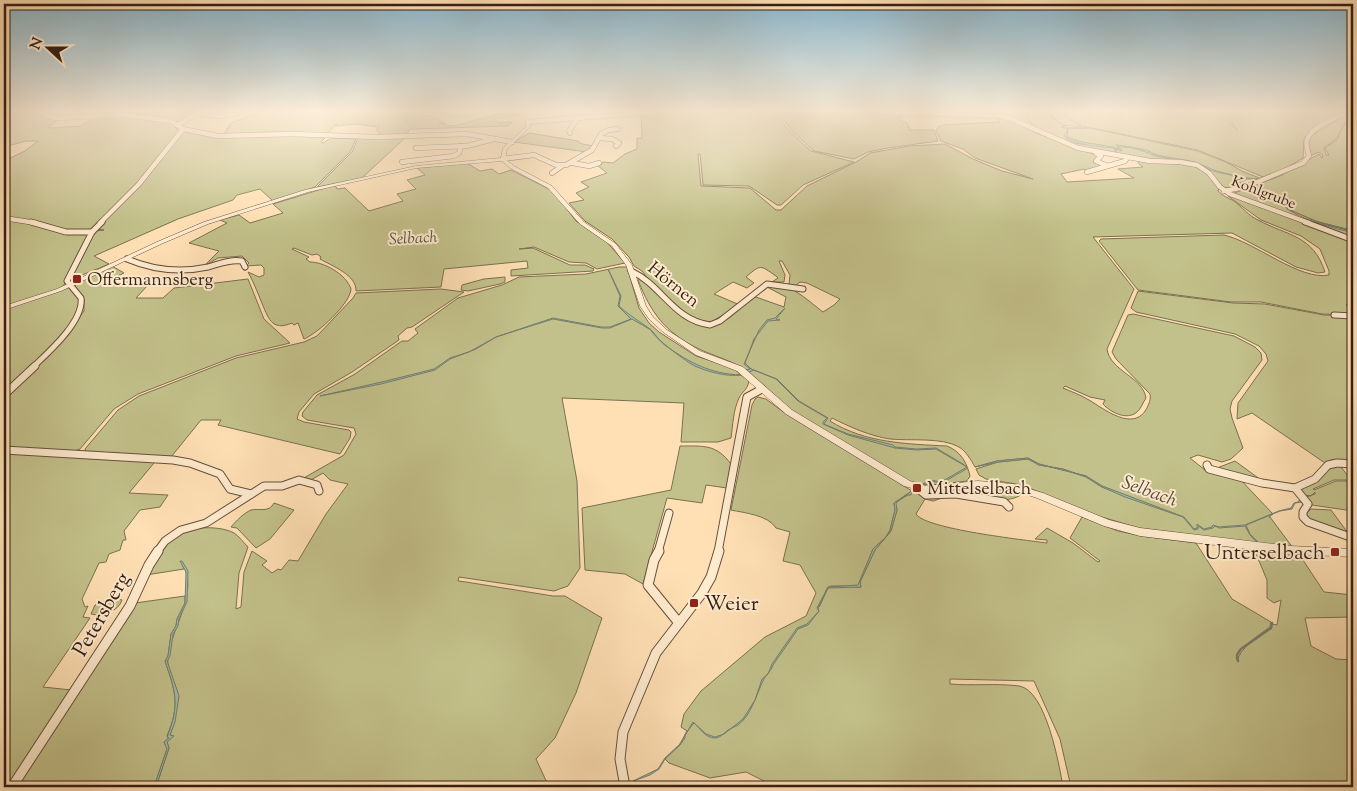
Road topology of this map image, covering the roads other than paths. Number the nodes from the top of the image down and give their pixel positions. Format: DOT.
graph roads {
  1 [pos="167,149"];
  2 [pos="460,149"];
  3 [pos="504,149"];
  4 [pos="593,149"];
  5 [pos="1081,149"];
  6 [pos="1083,149"];
  7 [pos="1307,149"];
  8 [pos="539,150"];
  9 [pos="534,155"];
  10 [pos="1128,158"];
  11 [pos="503,159"];
  12 [pos="402,162"];
  13 [pos="572,163"];
  14 [pos="599,163"];
  15 [pos="562,166"];
  16 [pos="1108,166"];
  17 [pos="1087,172"];
  18 [pos="552,173"];
  19 [pos="1224,191"];
  20 [pos="4,218"];
  21 [pos="92,232"];
  22 [pos="1353,240"];
  23 [pos="127,259"];
  24 [pos="245,267"];
  25 [pos="631,271"];
  26 [pos="70,285"];
  27 [pos="803,289"];
  28 [pos="4,308"];
  29 [pos="1334,315"];
  30 [pos="1353,316"];
  31 [pos="762,389"];
  32 [pos="4,396"];
  33 [pos="4,450"];
  34 [pos="1353,464"];
  35 [pos="1206,465"];
  36 [pos="917,488"];
  37 [pos="1295,488"];
  38 [pos="319,491"];
  39 [pos="251,494"];
  40 [pos="1009,507"];
  41 [pos="669,513"];
  42 [pos="1353,538"];
  43 [pos="1353,553"];
  44 [pos="679,622"];
  45 [pos="12,787"];
  46 [pos="625,787"];
  1 -- 21 [label="street"];
  2 -- 12 [label="street"];
  3 -- 11 [label="street"];
  4 -- 13 [label="street"];
  5 -- 16 [label="street"];
  6 -- 10 [label="street, Kohlgrube"];
  7 -- 19 [label="street"];
  8 -- 9 [label="street"];
  9 -- 11 [label="street"];
  9 -- 15 [label="street"];
  10 -- 16 [label="street"];
  10 -- 19 [label="street, Kohlgrube"];
  11 -- 23 [label="street"];
  11 -- 25 [label="street"];
  13 -- 14 [label="street"];
  13 -- 15 [label="street"];
  15 -- 18 [label="street"];
  16 -- 17 [label="street"];
  19 -- 22 [label="street, Kohlgrube"];
  20 -- 21 [label="street"];
  21 -- 26 [label="street"];
  23 -- 24 [label="street"];
  23 -- 26 [label="street"];
  25 -- 27 [label="street, Hörnen"];
  25 -- 31 [label="street"];
  26 -- 28 [label="street"];
  26 -- 32 [label="street"];
  29 -- 30 [label="street"];
  31 -- 36 [label="street"];
  31 -- 44 [label="street"];
  33 -- 39 [label="street"];
  34 -- 37 [label="street"];
  35 -- 37 [label="street"];
  36 -- 40 [label="street"];
  36 -- 43 [label="street"];
  37 -- 42 [label="street"];
  38 -- 39 [label="street, Petersberg"];
  39 -- 45 [label="street, Petersberg"];
  41 -- 44 [label="street"];
  44 -- 46 [label="street"];
}
